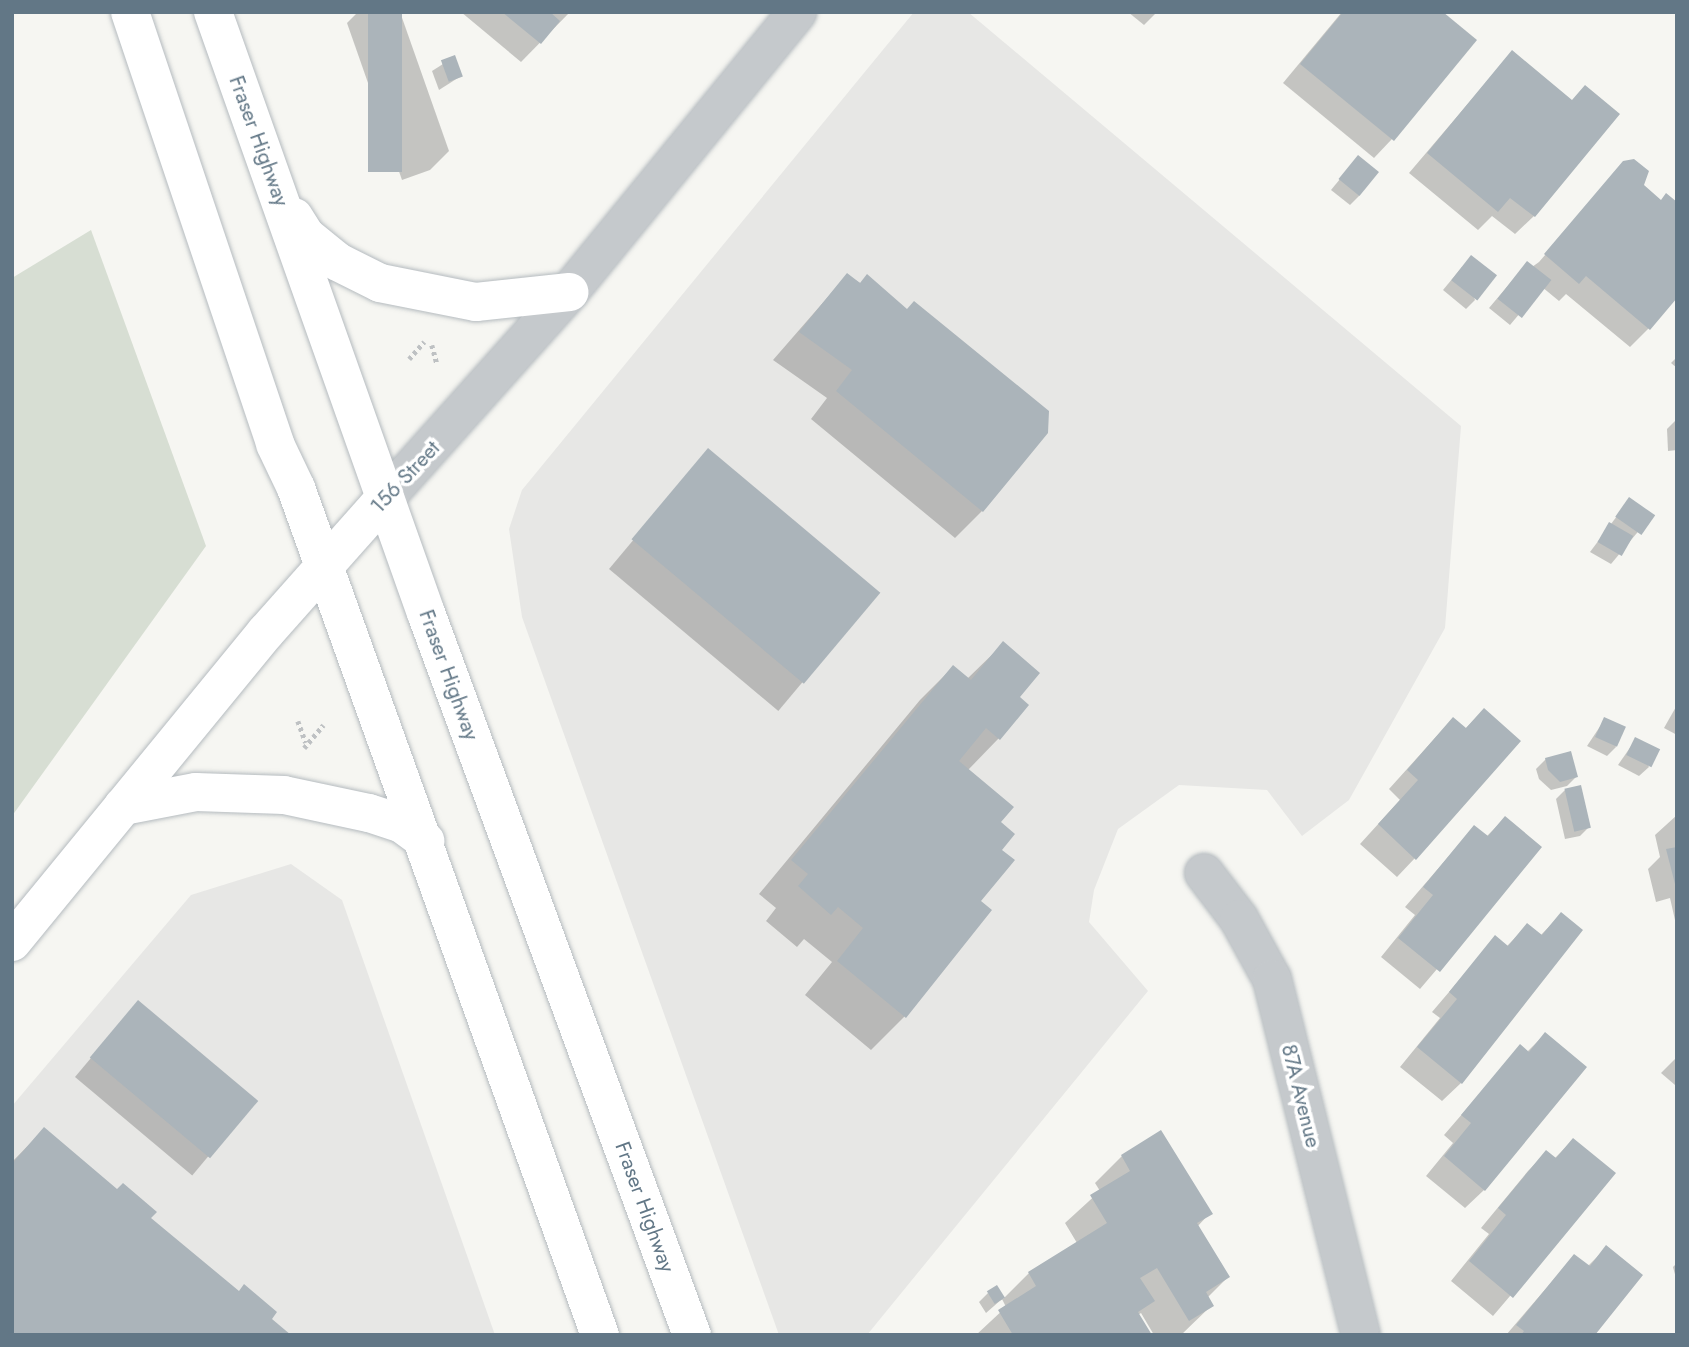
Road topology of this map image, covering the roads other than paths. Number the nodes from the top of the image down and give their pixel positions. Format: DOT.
graph roads {
  1 [pos="130,12"];
  2 [pos="213,12"];
  3 [pos="797,12"];
  4 [pos="275,186"];
  5 [pos="569,292"];
  6 [pos="385,498"];
  7 [pos="323,568"];
  8 [pos="123,806"];
  9 [pos="425,841"];
  10 [pos="1204,873"];
  11 [pos="12,942"];
  12 [pos="600,1335"];
  13 [pos="692,1335"];
  14 [pos="1360,1335"];
  1 -- 7 [label="main road"];
  2 -- 4 [label="main road, Fraser Highway"];
  3 -- 5 [label="street, 156 Street"];
  4 -- 5 [label="main road"];
  4 -- 6 [label="main road, Fraser Highway"];
  5 -- 6 [label="street, 156 Street"];
  6 -- 7 [label="main road, 156 Street"];
  6 -- 13 [label="main road, Fraser Highway"];
  7 -- 8 [label="main road, 156 Street"];
  7 -- 9 [label="main road"];
  8 -- 9 [label="main road"];
  8 -- 11 [label="main road, 156 Street"];
  9 -- 12 [label="main road"];
  10 -- 14 [label="street, 87A Avenue"];
}
